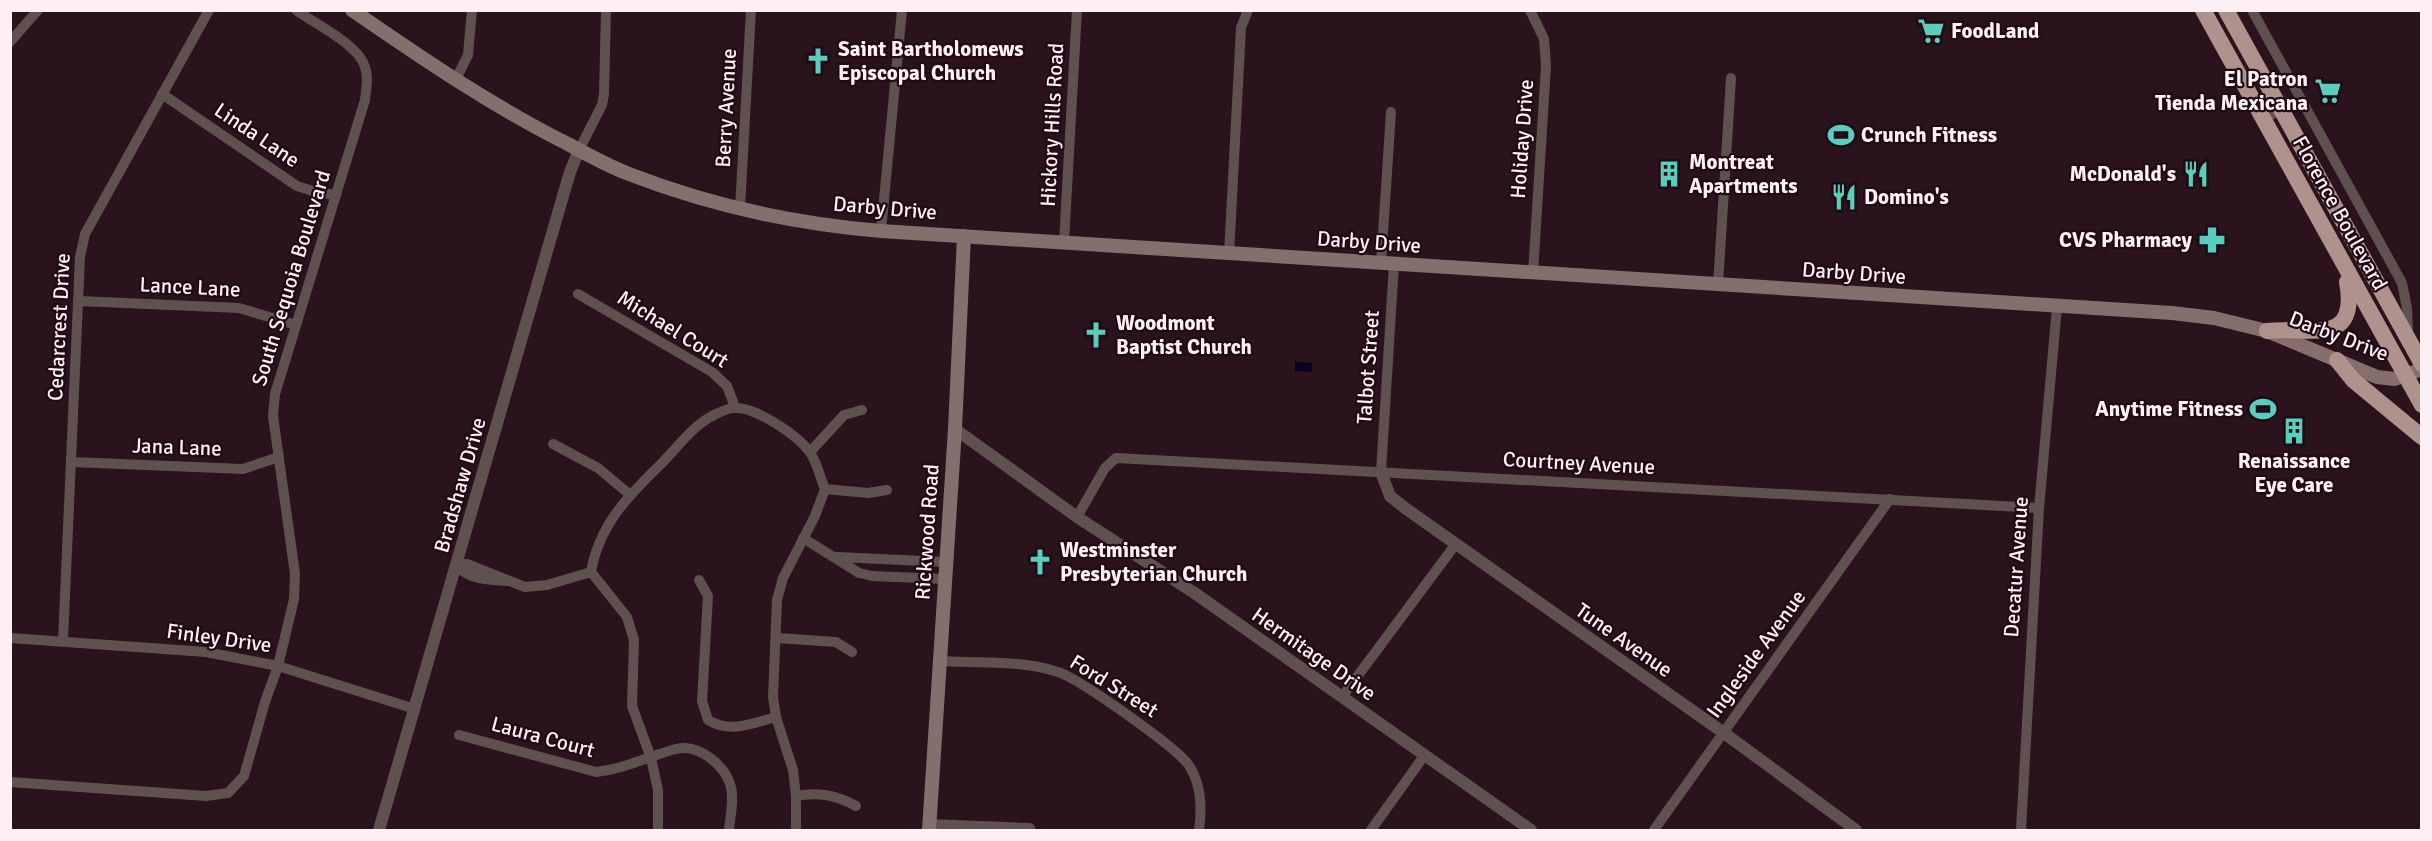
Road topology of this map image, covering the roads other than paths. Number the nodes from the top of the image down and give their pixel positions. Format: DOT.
graph roads {
  1 [pos="38,10"];
  2 [pos="209,10"];
  3 [pos="296,10"];
  4 [pos="352,10"];
  5 [pos="472,10"];
  6 [pos="606,10"];
  7 [pos="751,10"];
  8 [pos="902,10"];
  9 [pos="1077,10"];
  10 [pos="1248,10"];
  11 [pos="1530,10"];
  12 [pos="2203,10"];
  13 [pos="2226,10"];
  14 [pos="2252,10"];
  15 [pos="10,42"];
  16 [pos="1731,78"];
  17 [pos="455,81"];
  18 [pos="162,94"];
  19 [pos="2301,100"];
  20 [pos="2282,110"];
  21 [pos="1391,112"];
  22 [pos="2263,119"];
  23 [pos="579,150"];
  24 [pos="336,195"];
  25 [pos="740,208"];
  26 [pos="881,231"];
  27 [pos="963,237"];
  28 [pos="1064,242"];
  29 [pos="1229,254"];
  30 [pos="1388,264"];
  31 [pos="2345,269"];
  32 [pos="1533,273"];
  33 [pos="1718,285"];
  34 [pos="578,294"];
  35 [pos="79,301"];
  36 [pos="2056,307"];
  37 [pos="296,326"];
  38 [pos="2267,331"];
  39 [pos="2408,339"];
  40 [pos="2337,360"];
  41 [pos="2421,364"];
  42 [pos="2421,369"];
  43 [pos="2406,377"];
  44 [pos="2421,405"];
  45 [pos="735,407"];
  46 [pos="862,410"];
  47 [pos="956,429"];
  48 [pos="2421,437"];
  49 [pos="553,444"];
  50 [pos="810,452"];
  51 [pos="279,457"];
  52 [pos="72,462"];
  53 [pos="1381,472"];
  54 [pos="825,489"];
  55 [pos="886,490"];
  56 [pos="629,494"];
  57 [pos="1890,500"];
  58 [pos="2039,508"];
  59 [pos="1077,517"];
  60 [pos="803,538"];
  61 [pos="1455,545"];
  62 [pos="837,557"];
  63 [pos="945,562"];
  64 [pos="457,566"];
  65 [pos="591,572"];
  66 [pos="944,579"];
  67 [pos="699,580"];
  68 [pos="10,638"];
  69 [pos="777,638"];
  70 [pos="63,642"];
  71 [pos="852,652"];
  72 [pos="939,661"];
  73 [pos="278,666"];
  74 [pos="1342,697"];
  75 [pos="415,709"];
  76 [pos="776,717"];
  77 [pos="1724,733"];
  78 [pos="459,735"];
  79 [pos="1424,756"];
  80 [pos="651,758"];
  81 [pos="10,782"];
  82 [pos="796,796"];
  83 [pos="856,806"];
  84 [pos="930,827"];
  85 [pos="1030,828"];
  86 [pos="379,831"];
  87 [pos="658,831"];
  88 [pos="729,831"];
  89 [pos="796,831"];
  90 [pos="1199,831"];
  91 [pos="1371,831"];
  92 [pos="1531,831"];
  93 [pos="1654,831"];
  94 [pos="1856,831"];
  95 [pos="2021,831"];
  1 -- 15 [label="street"];
  2 -- 18 [label="street, Cedarcrest Drive"];
  3 -- 24 [label="street, South Sequoia Boulevard"];
  4 -- 17 [label="main road, Darby Drive"];
  5 -- 17 [label="street"];
  6 -- 23 [label="street"];
  7 -- 25 [label="street, Berry Avenue"];
  8 -- 26 [label="street"];
  9 -- 28 [label="street, Hickory Hills Road"];
  10 -- 29 [label="street"];
  11 -- 32 [label="street, Holiday Drive"];
  12 -- 22 [label="highway, Florence Boulevard"];
  13 -- 20 [label="highway, Florence Boulevard"];
  14 -- 19 [label="street"];
  16 -- 33 [label="street"];
  17 -- 23 [label="main road, Darby Drive"];
  18 -- 24 [label="street, Linda Lane"];
  18 -- 35 [label="street, Cedarcrest Drive"];
  19 -- 20 [label="street"];
  19 -- 39 [label="street"];
  20 -- 22 [label="street"];
  20 -- 39 [label="highway, Florence Boulevard"];
  21 -- 30 [label="street, Talbot Street"];
  22 -- 31 [label="highway, Florence Boulevard"];
  23 -- 25 [label="main road, Darby Drive"];
  23 -- 64 [label="street, Bradshaw Drive"];
  24 -- 37 [label="street, South Sequoia Boulevard"];
  25 -- 26 [label="main road, Darby Drive"];
  26 -- 27 [label="main road, Darby Drive"];
  27 -- 28 [label="main road, Darby Drive"];
  27 -- 47 [label="main road, Rickwood Road"];
  28 -- 29 [label="main road, Darby Drive"];
  29 -- 30 [label="main road, Darby Drive"];
  30 -- 32 [label="main road, Darby Drive"];
  30 -- 53 [label="street, Talbot Street"];
  31 -- 38 [label="highway"];
  31 -- 43 [label="highway, Florence Boulevard"];
  32 -- 33 [label="main road, Darby Drive"];
  33 -- 36 [label="main road, Darby Drive"];
  34 -- 45 [label="street, Michael Court"];
  35 -- 37 [label="street, Lance Lane"];
  35 -- 52 [label="street, Cedarcrest Drive"];
  36 -- 38 [label="main road, Darby Drive"];
  36 -- 58 [label="street, Decatur Avenue"];
  37 -- 51 [label="street, South Sequoia Boulevard"];
  38 -- 40 [label="main road, Darby Drive"];
  39 -- 41 [label="highway, Florence Boulevard"];
  40 -- 43 [label="main road, Darby Drive"];
  40 -- 48 [label="highway"];
  42 -- 43 [label="main road, Darby Drive"];
  43 -- 44 [label="highway, Florence Boulevard"];
  45 -- 50 [label="street"];
  45 -- 56 [label="street"];
  46 -- 50 [label="street"];
  47 -- 59 [label="street, Hermitage Drive"];
  47 -- 63 [label="main road, Rickwood Road"];
  49 -- 56 [label="street"];
  50 -- 54 [label="street"];
  51 -- 52 [label="street, Jana Lane"];
  51 -- 73 [label="street, South Sequoia Boulevard"];
  52 -- 70 [label="street, Cedarcrest Drive"];
  53 -- 57 [label="street, Courtney Avenue"];
  53 -- 59 [label="street, Courtney Avenue"];
  53 -- 61 [label="street, Tune Avenue"];
  54 -- 55 [label="street"];
  54 -- 60 [label="street"];
  56 -- 65 [label="street"];
  57 -- 58 [label="street, Courtney Avenue"];
  57 -- 77 [label="street, Ingleside Avenue"];
  58 -- 95 [label="street, Decatur Avenue"];
  59 -- 74 [label="street, Hermitage Drive"];
  60 -- 62 [label="street"];
  60 -- 69 [label="street"];
  61 -- 74 [label="street"];
  61 -- 77 [label="street, Tune Avenue"];
  62 -- 63 [label="street"];
  62 -- 66 [label="street"];
  63 -- 66 [label="main road, Rickwood Road"];
  64 -- 65 [label="street"];
  64 -- 75 [label="street, Bradshaw Drive"];
  65 -- 80 [label="street"];
  66 -- 72 [label="main road, Rickwood Road"];
  67 -- 76 [label="street"];
  68 -- 70 [label="street, Finley Drive"];
  69 -- 71 [label="street"];
  69 -- 76 [label="street"];
  70 -- 73 [label="street, Finley Drive"];
  72 -- 84 [label="main road, Rickwood Road"];
  72 -- 90 [label="street, Ford Street"];
  73 -- 75 [label="street, Finley Drive"];
  73 -- 81 [label="street, South Sequoia Boulevard"];
  74 -- 79 [label="street, Hermitage Drive"];
  75 -- 86 [label="street, Bradshaw Drive"];
  76 -- 82 [label="street"];
  77 -- 93 [label="street, Ingleside Avenue"];
  77 -- 94 [label="street, Tune Avenue"];
  78 -- 80 [label="street, Laura Court"];
  79 -- 91 [label="street"];
  79 -- 92 [label="street, Hermitage Drive"];
  80 -- 87 [label="street"];
  80 -- 88 [label="street, Laura Court"];
  82 -- 83 [label="street"];
  82 -- 89 [label="street"];
  84 -- 85 [label="street"];
}
